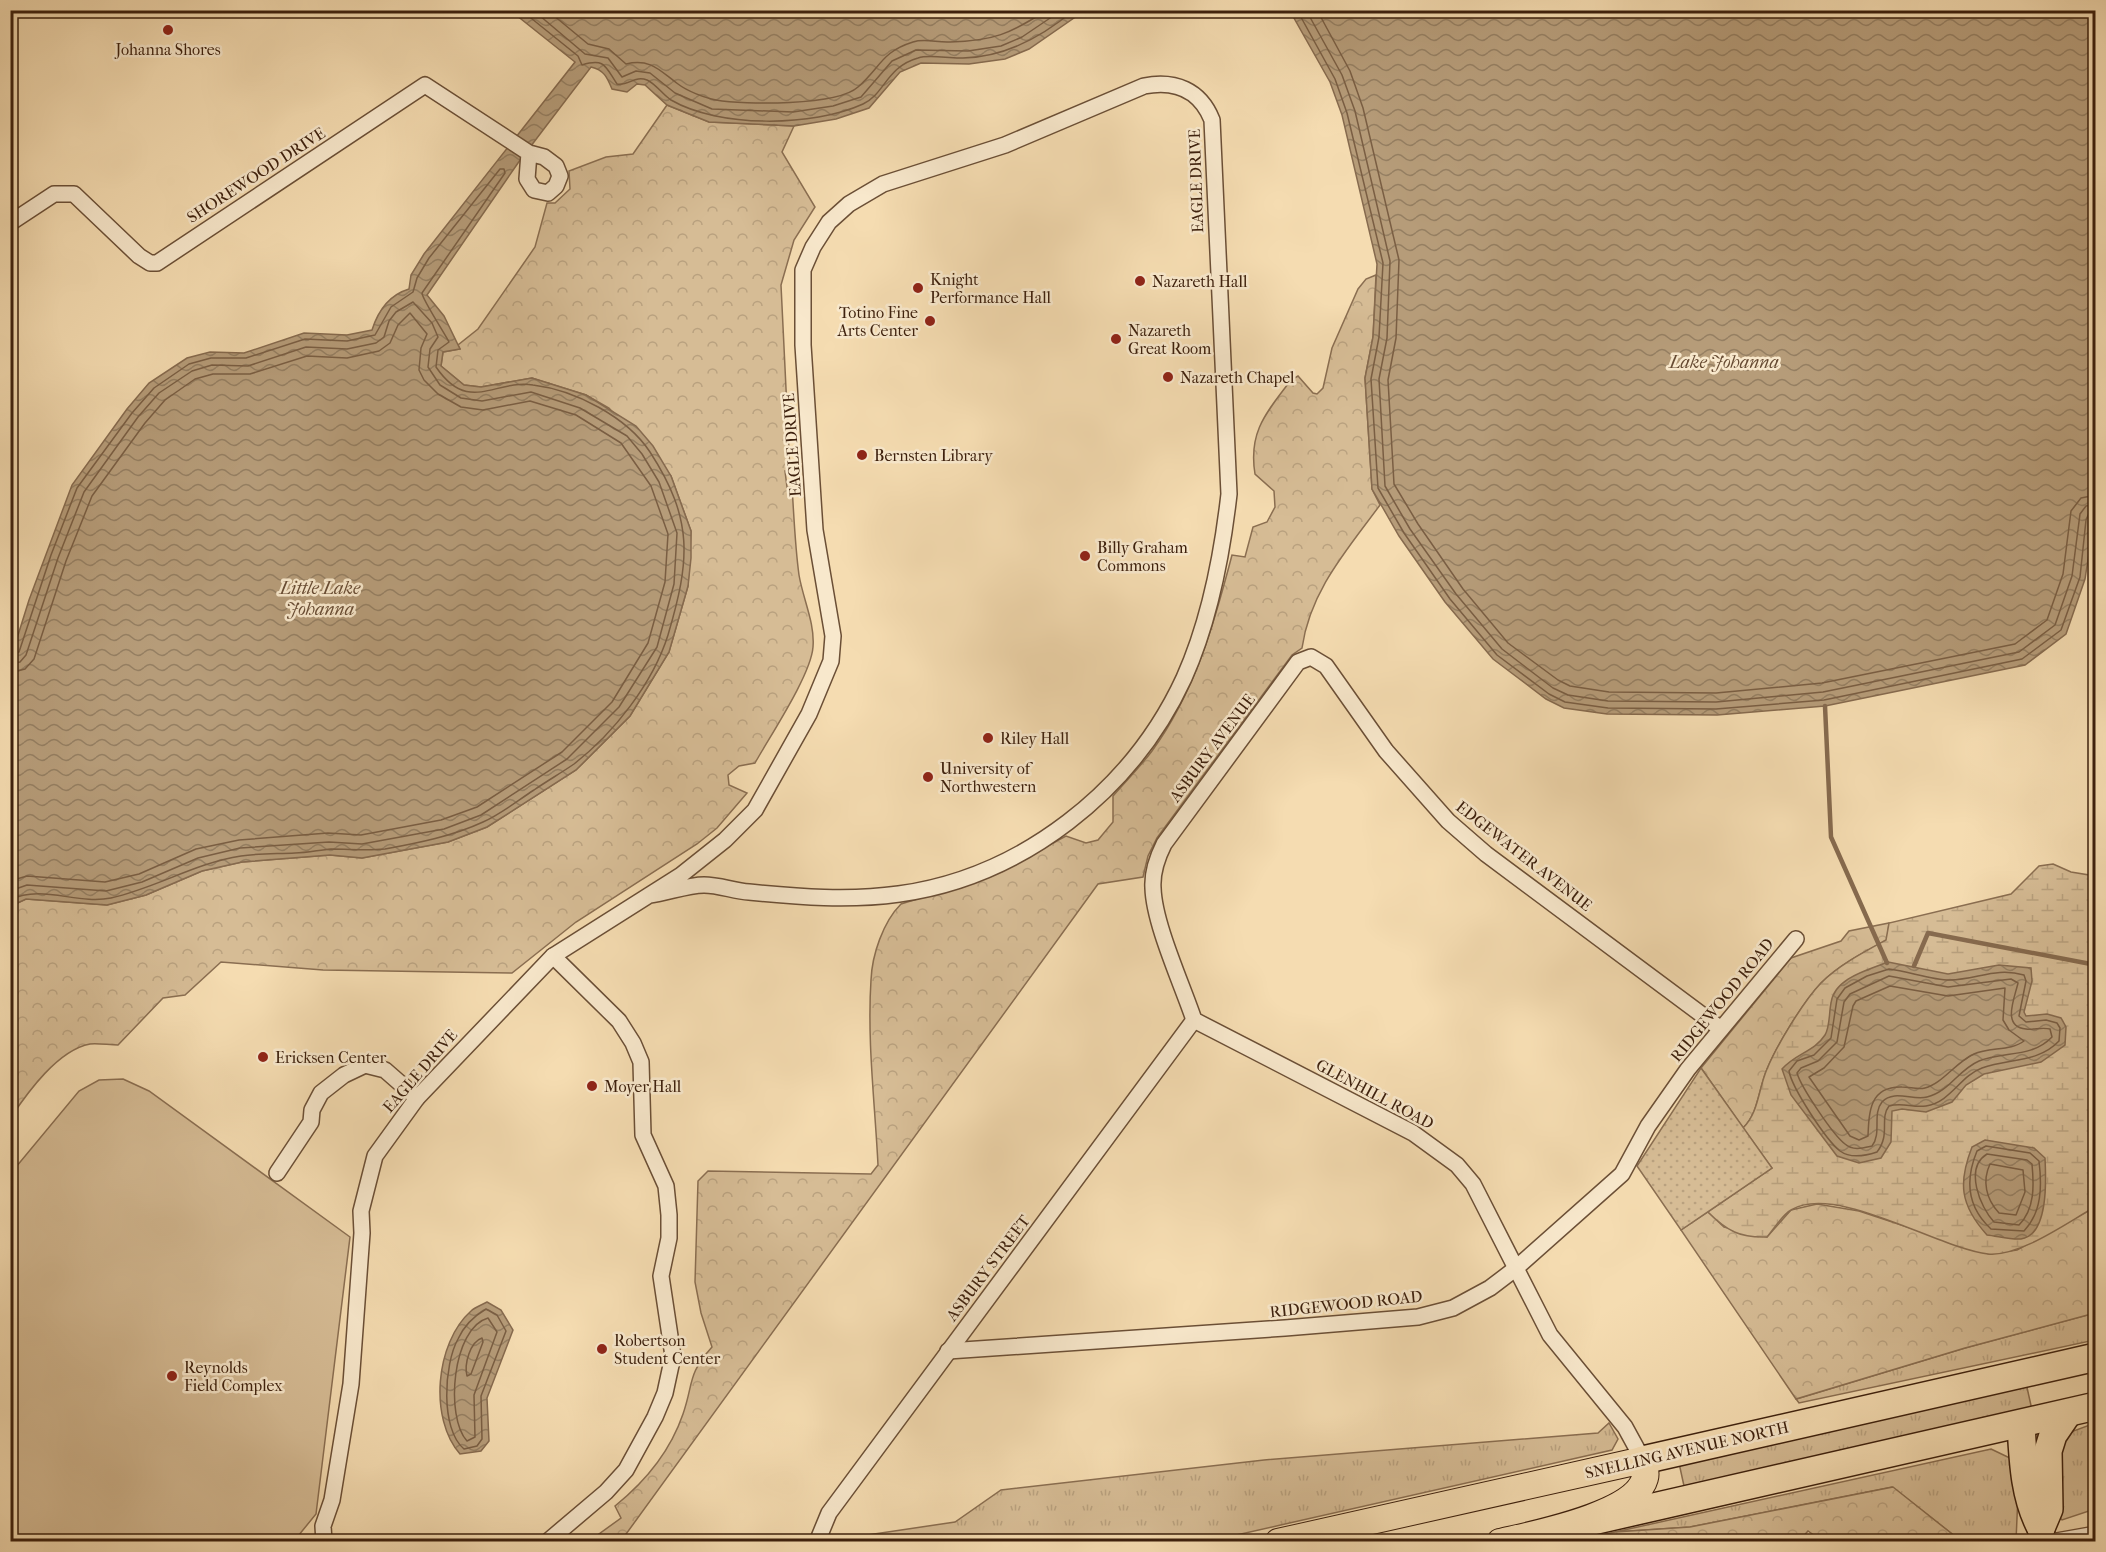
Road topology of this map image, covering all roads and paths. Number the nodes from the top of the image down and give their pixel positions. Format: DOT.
graph roads {
  1 [pos="529,153"];
  2 [pos="10,223"];
  3 [pos="1311,657"];
  4 [pos="699,860"];
  5 [pos="704,885"];
  6 [pos="651,895"];
  7 [pos="1796,939"];
  8 [pos="553,957"];
  9 [pos="1194,1020"];
  10 [pos="1721,1029"];
  11 [pos="417,1098"];
  12 [pos="277,1173"];
  13 [pos="1515,1269"];
  14 [pos="948,1351"];
  15 [pos="2096,1357"];
  16 [pos="2096,1406"];
  17 [pos="2068,1413"];
  18 [pos="2021,1424"];
  19 [pos="1643,1460"];
  20 [pos="1575,1525"];
  21 [pos="323,1526"];
  22 [pos="2096,1534"];
  23 [pos="310,1542"];
  24 [pos="324,1542"];
  25 [pos="547,1542"];
  26 [pos="818,1542"];
  27 [pos="1278,1542"];
  28 [pos="1500,1542"];
  29 [pos="2051,1542"];
  1 -- 2 [label="street, SHOREWOOD DRIVE"];
  3 -- 9 [label="street, ASBURY AVENUE"];
  3 -- 10 [label="street, EDGEWATER AVENUE"];
  4 -- 5 [label="street"];
  4 -- 5 [label="street, EAGLE DRIVE"];
  4 -- 6 [label="street, EAGLE DRIVE"];
  5 -- 6 [label="street, EAGLE DRIVE"];
  6 -- 8 [label="street, EAGLE DRIVE"];
  7 -- 10 [label="street, RIDGEWOOD ROAD"];
  8 -- 11 [label="street, EAGLE DRIVE"];
  8 -- 25 [label="street"];
  9 -- 13 [label="street, GLENHILL ROAD"];
  9 -- 14 [label="street, ASBURY STREET"];
  10 -- 13 [label="street, RIDGEWOOD ROAD"];
  11 -- 12 [label="street"];
  11 -- 21 [label="street, EAGLE DRIVE"];
  13 -- 14 [label="street, RIDGEWOOD ROAD"];
  13 -- 19 [label="street, GLENHILL ROAD"];
  14 -- 26 [label="street, ASBURY STREET"];
  15 -- 19 [label="highway, SNELLING AVENUE NORTH"];
  16 -- 17 [label="highway"];
  17 -- 18 [label="highway"];
  17 -- 18 [label="highway"];
  18 -- 20 [label="highway"];
  19 -- 20 [label="highway"];
  19 -- 27 [label="highway, SNELLING AVENUE NORTH"];
  20 -- 28 [label="highway"];
  21 -- 23 [label="street, EAGLE DRIVE"];
  21 -- 24 [label="street, EAGLE DRIVE"];
  22 -- 29 [label="street"];
}
